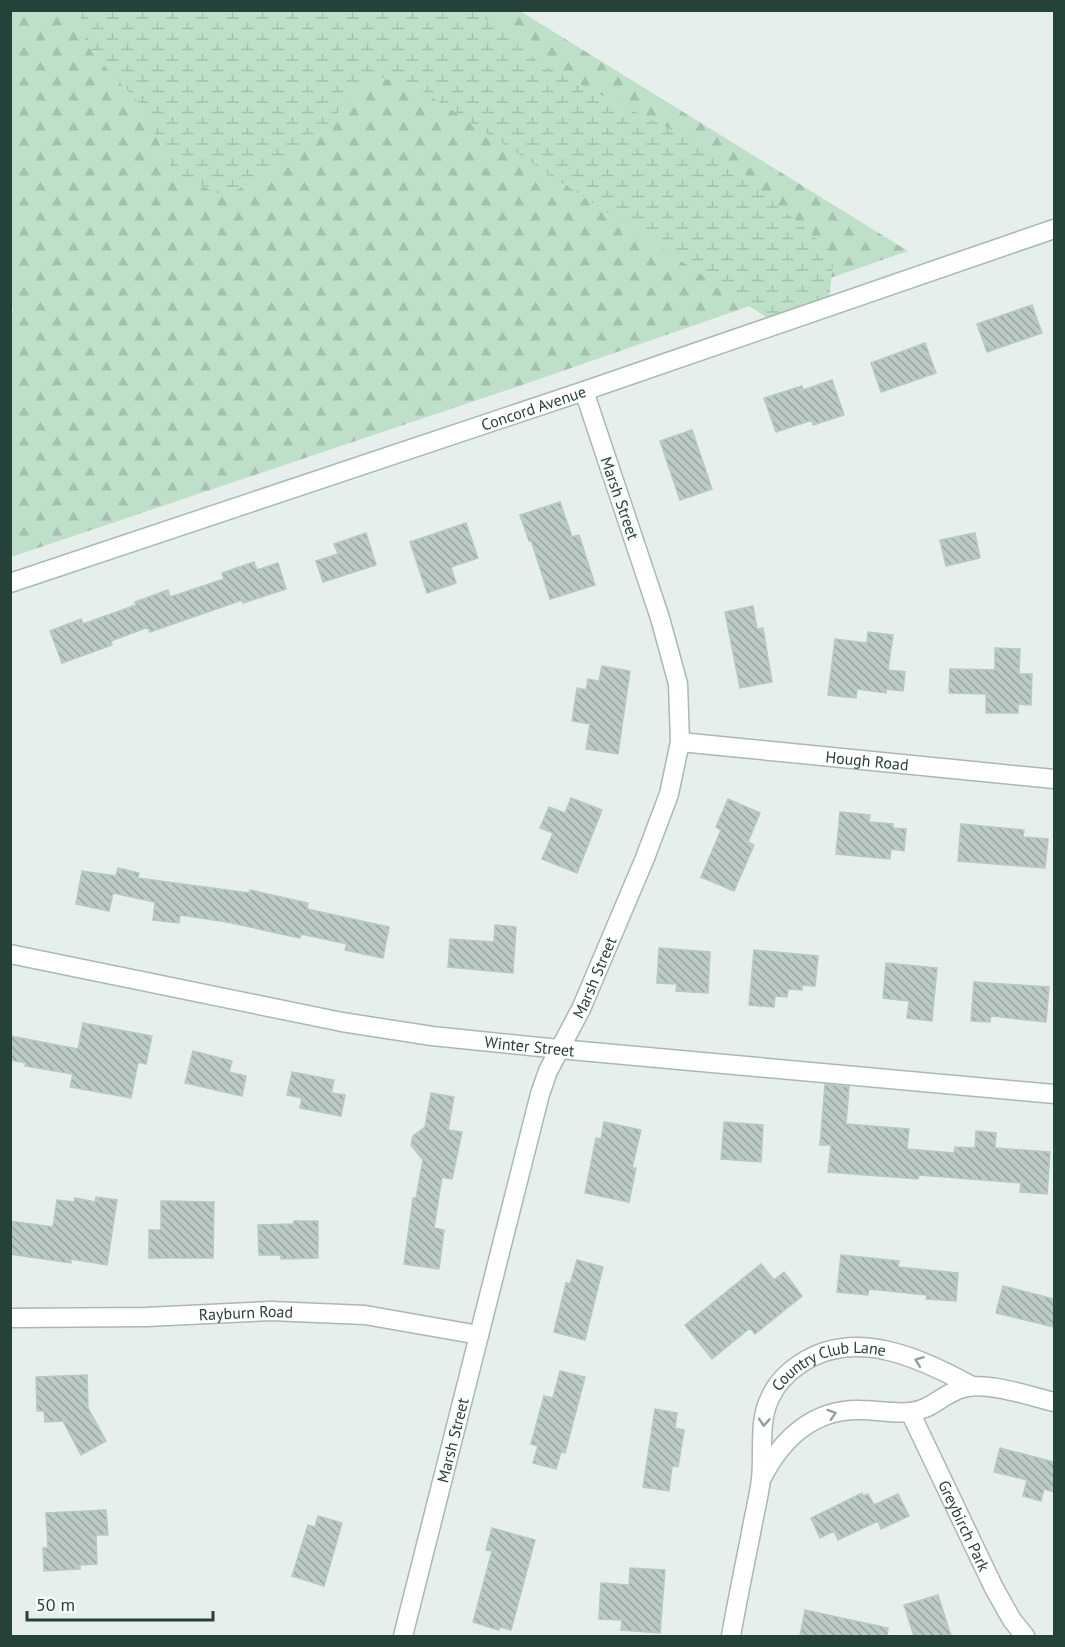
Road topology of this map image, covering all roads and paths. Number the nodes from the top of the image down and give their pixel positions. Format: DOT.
graph roads {
  1 [pos="1054,229"];
  2 [pos="584,391"];
  3 [pos="10,583"];
  4 [pos="680,742"];
  5 [pos="1054,779"];
  6 [pos="10,954"];
  7 [pos="559,1049"];
  8 [pos="1054,1094"];
  9 [pos="10,1318"];
  10 [pos="479,1335"];
  11 [pos="972,1386"];
  12 [pos="1054,1402"];
  13 [pos="910,1412"];
  14 [pos="761,1480"];
  15 [pos="403,1636"];
  16 [pos="731,1636"];
  17 [pos="1025,1636"];
  1 -- 2 [label="street, Concord Avenue"];
  2 -- 3 [label="street, Concord Avenue"];
  2 -- 4 [label="street, Marsh Street"];
  4 -- 5 [label="street, Hough Road"];
  4 -- 7 [label="street, Marsh Street"];
  6 -- 7 [label="street, Winter Street"];
  7 -- 8 [label="street, Winter Street"];
  7 -- 10 [label="street, Marsh Street"];
  9 -- 10 [label="street, Rayburn Road"];
  10 -- 15 [label="street, Marsh Street"];
  11 -- 12 [label="street, Country Club Lane"];
  11 -- 13 [label="street, Country Club Lane"];
  11 -- 14 [label="street, Country Club Lane, one-way"];
  14 -- 13 [label="street, Country Club Lane, one-way"];
  13 -- 17 [label="street, Greybirch Park"];
  14 -- 16 [label="street, Country Club Lane"];
}
